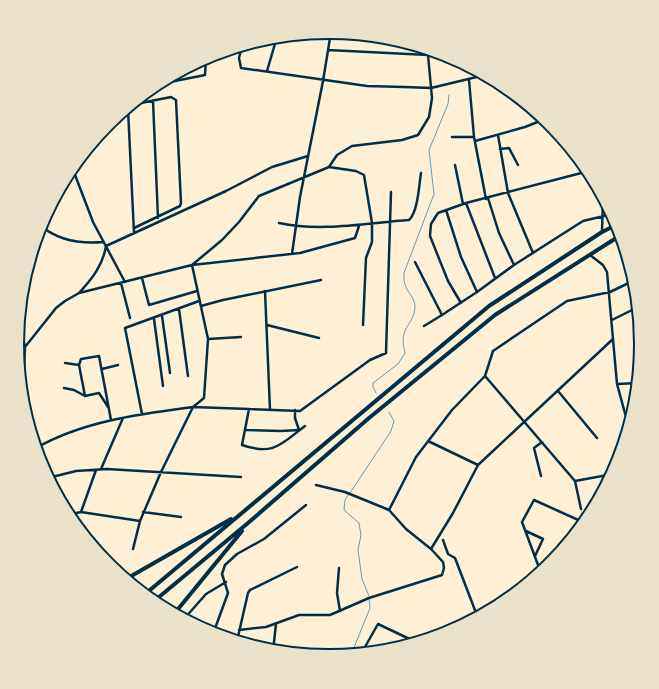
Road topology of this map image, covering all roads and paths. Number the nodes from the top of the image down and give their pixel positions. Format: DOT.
graph roads {
  1 [pos="330,39"];
  2 [pos="275,44"];
  3 [pos="328,50"];
  4 [pos="240,52"];
  5 [pos="424,54"];
  6 [pos="428,55"];
  7 [pos="206,66"];
  8 [pos="267,71"];
  9 [pos="477,77"];
  10 [pos="178,80"];
  11 [pos="469,80"];
  12 [pos="323,81"];
  13 [pos="431,88"];
  14 [pos="153,101"];
  15 [pos="143,103"];
  16 [pos="128,115"];
  17 [pos="538,121"];
  18 [pos="498,135"];
  19 [pos="452,137"];
  20 [pos="474,137"];
  21 [pos="475,141"];
  22 [pos="500,149"];
  23 [pos="308,156"];
  24 [pos="455,165"];
  25 [pos="518,165"];
  26 [pos="329,167"];
  27 [pos="421,173"];
  28 [pos="582,173"];
  29 [pos="75,176"];
  30 [pos="304,178"];
  31 [pos="391,192"];
  32 [pos="508,193"];
  33 [pos="487,199"];
  34 [pos="464,204"];
  35 [pos="446,210"];
  36 [pos="604,211"];
  37 [pos="604,216"];
  38 [pos="158,218"];
  39 [pos="391,221"];
  40 [pos="279,224"];
  41 [pos="372,224"];
  42 [pos="359,226"];
  43 [pos="297,227"];
  44 [pos="612,227"];
  45 [pos="134,228"];
  46 [pos="46,230"];
  47 [pos="602,232"];
  48 [pos="134,233"];
  49 [pos="616,238"];
  50 [pos="103,242"];
  51 [pos="106,246"];
  52 [pos="533,253"];
  53 [pos="292,254"];
  54 [pos="590,255"];
  55 [pos="415,262"];
  56 [pos="192,265"];
  57 [pos="514,265"];
  58 [pos="142,278"];
  59 [pos="495,278"];
  60 [pos="321,280"];
  61 [pos="125,282"];
  62 [pos="121,283"];
  63 [pos="629,283"];
  64 [pos="265,290"];
  65 [pos="197,291"];
  66 [pos="477,292"];
  67 [pos="610,292"];
  68 [pos="79,293"];
  69 [pos="199,302"];
  70 [pos="461,304"];
  71 [pos="201,306"];
  72 [pos="179,309"];
  73 [pos="632,310"];
  74 [pos="442,315"];
  75 [pos="162,316"];
  76 [pos="130,318"];
  77 [pos="154,319"];
  78 [pos="612,320"];
  79 [pos="267,325"];
  80 [pos="363,326"];
  81 [pos="424,326"];
  82 [pos="241,337"];
  83 [pos="319,338"];
  84 [pos="208,339"];
  85 [pos="613,340"];
  86 [pos="24,344"];
  87 [pos="25,349"];
  88 [pos="25,357"];
  89 [pos="65,363"];
  90 [pos="80,365"];
  91 [pos="118,365"];
  92 [pos="102,369"];
  93 [pos="170,373"];
  94 [pos="188,376"];
  95 [pos="485,376"];
  96 [pos="632,383"];
  97 [pos="617,384"];
  98 [pos="163,386"];
  99 [pos="64,388"];
  100 [pos="558,391"];
  101 [pos="85,396"];
  102 [pos="109,407"];
  103 [pos="193,407"];
  104 [pos="249,409"];
  105 [pos="270,410"];
  106 [pos="295,410"];
  107 [pos="142,414"];
  108 [pos="123,418"];
  109 [pos="626,418"];
  110 [pos="111,420"];
  111 [pos="524,421"];
  112 [pos="305,426"];
  113 [pos="246,430"];
  114 [pos="300,430"];
  115 [pos="597,438"];
  116 [pos="428,440"];
  117 [pos="542,442"];
  118 [pos="41,445"];
  119 [pos="478,465"];
  120 [pos="101,469"];
  121 [pos="96,470"];
  122 [pos="161,472"];
  123 [pos="605,475"];
  124 [pos="540,476"];
  125 [pos="54,477"];
  126 [pos="241,477"];
  127 [pos="574,481"];
  128 [pos="316,485"];
  129 [pos="306,505"];
  130 [pos="581,509"];
  131 [pos="389,510"];
  132 [pos="81,512"];
  133 [pos="143,512"];
  134 [pos="75,513"];
  135 [pos="240,514"];
  136 [pos="181,517"];
  137 [pos="140,520"];
  138 [pos="579,520"];
  139 [pos="248,523"];
  140 [pos="526,531"];
  141 [pos="443,540"];
  142 [pos="133,549"];
  143 [pos="431,549"];
  144 [pos="535,556"];
  145 [pos="297,567"];
  146 [pos="539,567"];
  147 [pos="339,568"];
  148 [pos="131,576"];
  149 [pos="226,582"];
  150 [pos="149,591"];
  151 [pos="158,598"];
  152 [pos="178,609"];
  153 [pos="340,611"];
  154 [pos="477,612"];
  155 [pos="188,615"];
  156 [pos="276,624"];
  157 [pos="215,628"];
  158 [pos="239,630"];
  159 [pos="238,636"];
  160 [pos="411,639"];
  161 [pos="274,645"];
  162 [pos="365,647"];
  1 -- 3 [label="street"];
  2 -- 8 [label="street"];
  3 -- 5 [label="street"];
  3 -- 12 [label="street"];
  4 -- 8 [label="street"];
  6 -- 13 [label="street"];
  7 -- 10 [label="street"];
  8 -- 12 [label="street"];
  9 -- 11 [label="street"];
  11 -- 13 [label="street"];
  11 -- 20 [label="street"];
  12 -- 13 [label="street"];
  12 -- 23 [label="street"];
  13 -- 26 [label="street"];
  14 -- 15 [label="street"];
  14 -- 38 [label="street"];
  14 -- 38 [label="street"];
  16 -- 45 [label="street"];
  17 -- 18 [label="street"];
  18 -- 21 [label="street"];
  18 -- 22 [label="street"];
  19 -- 20 [label="street"];
  20 -- 21 [label="street"];
  21 -- 33 [label="street"];
  22 -- 25 [label="street"];
  22 -- 32 [label="street"];
  23 -- 30 [label="street"];
  23 -- 48 [label="street"];
  24 -- 34 [label="street"];
  26 -- 30 [label="street"];
  26 -- 41 [label="street"];
  27 -- 39 [label="street"];
  28 -- 32 [label="street"];
  29 -- 50 [label="street"];
  30 -- 43 [label="street"];
  30 -- 56 [label="street"];
  31 -- 39 [label="street"];
  32 -- 33 [label="street"];
  32 -- 52 [label="street"];
  33 -- 34 [label="street"];
  33 -- 57 [label="street"];
  34 -- 35 [label="street"];
  34 -- 59 [label="street"];
  35 -- 66 [label="street"];
  35 -- 70 [label="street"];
  36 -- 37 [label="street"];
  37 -- 47 [label="street"];
  37 -- 52 [label="street"];
  38 -- 45 [label="street"];
  39 -- 41 [label="street"];
  39 -- 106 [label="street"];
  40 -- 43 [label="street"];
  41 -- 42 [label="street"];
  41 -- 80 [label="street"];
  42 -- 43 [label="street"];
  42 -- 53 [label="street"];
  43 -- 53 [label="street"];
  44 -- 47 [label="main road"];
  45 -- 48 [label="street"];
  46 -- 50 [label="street"];
  47 -- 135 [label="main road"];
  48 -- 51 [label="street"];
  49 -- 54 [label="main road"];
  50 -- 51 [label="street"];
  51 -- 61 [label="street"];
  51 -- 68 [label="street"];
  52 -- 57 [label="street"];
  53 -- 56 [label="street"];
  54 -- 67 [label="street"];
  54 -- 139 [label="main road"];
  55 -- 74 [label="street"];
  56 -- 58 [label="street"];
  56 -- 65 [label="street"];
  57 -- 59 [label="street"];
  58 -- 61 [label="street"];
  58 -- 65 [label="street"];
  59 -- 66 [label="street"];
  60 -- 64 [label="street"];
  61 -- 62 [label="street"];
  62 -- 68 [label="street"];
  62 -- 76 [label="street"];
  63 -- 67 [label="street"];
  64 -- 71 [label="street"];
  64 -- 79 [label="street"];
  65 -- 69 [label="street"];
  66 -- 70 [label="street"];
  67 -- 78 [label="street"];
  67 -- 95 [label="street"];
  68 -- 87 [label="street"];
  69 -- 71 [label="street"];
  69 -- 72 [label="street"];
  70 -- 74 [label="street"];
  71 -- 84 [label="street"];
  72 -- 75 [label="street"];
  72 -- 94 [label="street"];
  73 -- 78 [label="street"];
  74 -- 81 [label="street"];
  75 -- 77 [label="street"];
  75 -- 93 [label="street"];
  77 -- 98 [label="street"];
  77 -- 107 [label="street"];
  78 -- 85 [label="street"];
  79 -- 83 [label="street"];
  79 -- 105 [label="street"];
  82 -- 84 [label="street"];
  84 -- 103 [label="street"];
  85 -- 97 [label="street"];
  85 -- 100 [label="street"];
  86 -- 87 [label="street"];
  87 -- 88 [label="street"];
  89 -- 90 [label="street"];
  90 -- 92 [label="street"];
  90 -- 101 [label="street"];
  91 -- 92 [label="street"];
  92 -- 102 [label="street"];
  95 -- 111 [label="street"];
  95 -- 116 [label="street"];
  96 -- 97 [label="street"];
  97 -- 109 [label="street"];
  99 -- 101 [label="street"];
  100 -- 111 [label="street"];
  100 -- 115 [label="street"];
  101 -- 102 [label="street"];
  102 -- 110 [label="street"];
  103 -- 104 [label="street"];
  103 -- 107 [label="street"];
  103 -- 122 [label="street"];
  104 -- 105 [label="street"];
  104 -- 113 [label="street"];
  105 -- 106 [label="street"];
  106 -- 114 [label="street"];
  107 -- 108 [label="street"];
  108 -- 110 [label="street"];
  108 -- 120 [label="street"];
  110 -- 118 [label="street"];
  111 -- 117 [label="street"];
  111 -- 119 [label="street"];
  112 -- 114 [label="street"];
  113 -- 114 [label="street"];
  113 -- 114 [label="street"];
  116 -- 119 [label="street"];
  116 -- 131 [label="street"];
  117 -- 124 [label="street"];
  117 -- 127 [label="street"];
  119 -- 143 [label="street"];
  120 -- 121 [label="street"];
  120 -- 122 [label="street"];
  121 -- 125 [label="street"];
  121 -- 132 [label="street"];
  122 -- 126 [label="street"];
  122 -- 133 [label="street"];
  123 -- 127 [label="street"];
  127 -- 130 [label="street"];
  128 -- 131 [label="street"];
  129 -- 149 [label="street"];
  131 -- 143 [label="street"];
  132 -- 134 [label="street"];
  132 -- 137 [label="street"];
  133 -- 136 [label="street"];
  133 -- 137 [label="street"];
  135 -- 148 [label="main road"];
  135 -- 150 [label="main road"];
  137 -- 142 [label="street"];
  138 -- 140 [label="street"];
  139 -- 151 [label="main road"];
  139 -- 152 [label="main road"];
  140 -- 144 [label="street"];
  140 -- 144 [label="street"];
  141 -- 154 [label="street"];
  143 -- 153 [label="street"];
  144 -- 146 [label="street"];
  145 -- 158 [label="street"];
  147 -- 153 [label="street"];
  149 -- 155 [label="street"];
  149 -- 157 [label="street"];
  153 -- 156 [label="street"];
  156 -- 158 [label="street"];
  156 -- 161 [label="street"];
  158 -- 159 [label="street"];
  160 -- 162 [label="street"];
}
